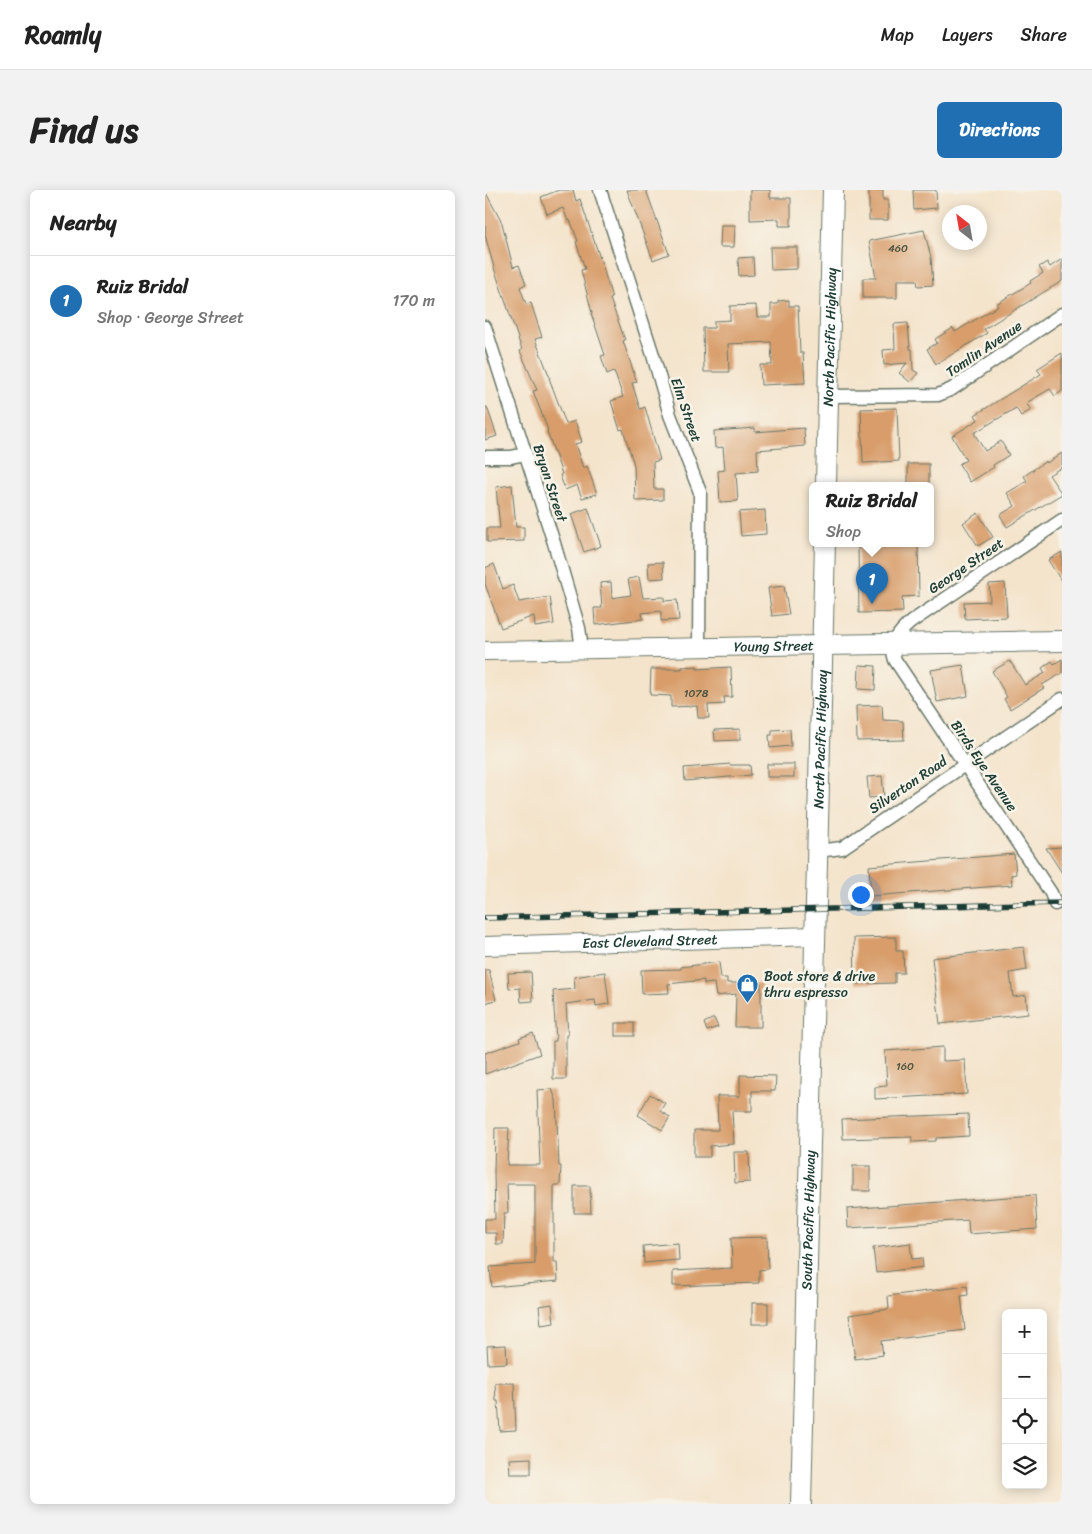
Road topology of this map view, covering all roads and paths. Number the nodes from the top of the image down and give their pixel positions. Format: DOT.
graph roads {
  1 [pos="600,190"];
  2 [pos="833,190"];
  3 [pos="1062,314"];
  4 [pos="485,327"];
  5 [pos="828,396"];
  6 [pos="525,454"];
  7 [pos="485,457"];
  8 [pos="826,482"];
  9 [pos="1062,520"];
  10 [pos="825,547"];
  11 [pos="1062,641"];
  12 [pos="894,644"];
  13 [pos="822,645"];
  14 [pos="699,647"];
  15 [pos="582,648"];
  16 [pos="485,651"];
  17 [pos="1062,699"];
  18 [pos="965,765"];
  19 [pos="817,851"];
  20 [pos="1055,904"];
  21 [pos="815,936"];
  22 [pos="485,946"];
  23 [pos="801,1504"];
  1 -- 14 [label="street, Elm Street"];
  2 -- 5 [label="main road, North Pacific Highway"];
  3 -- 5 [label="street, Tomlin Avenue"];
  4 -- 6 [label="street, Bryan Street"];
  5 -- 8 [label="main road, North Pacific Highway"];
  6 -- 7 [label="street"];
  6 -- 15 [label="street, Bryan Street"];
  9 -- 12 [label="street, George Street"];
  10 -- 13 [label="main road, North Pacific Highway"];
  11 -- 12 [label="main road, Young Street"];
  12 -- 13 [label="main road, Young Street"];
  12 -- 18 [label="street, Birds Eye Avenue"];
  13 -- 14 [label="main road, Young Street"];
  13 -- 19 [label="main road, North Pacific Highway"];
  14 -- 15 [label="main road, Young Street"];
  15 -- 16 [label="main road, Young Street"];
  17 -- 18 [label="street, Silverton Road"];
  18 -- 19 [label="street, Silverton Road"];
  18 -- 20 [label="street, Birds Eye Avenue"];
  19 -- 21 [label="main road, North Pacific Highway"];
  21 -- 22 [label="main road, East Cleveland Street"];
  21 -- 23 [label="main road, South Pacific Highway"];
}
